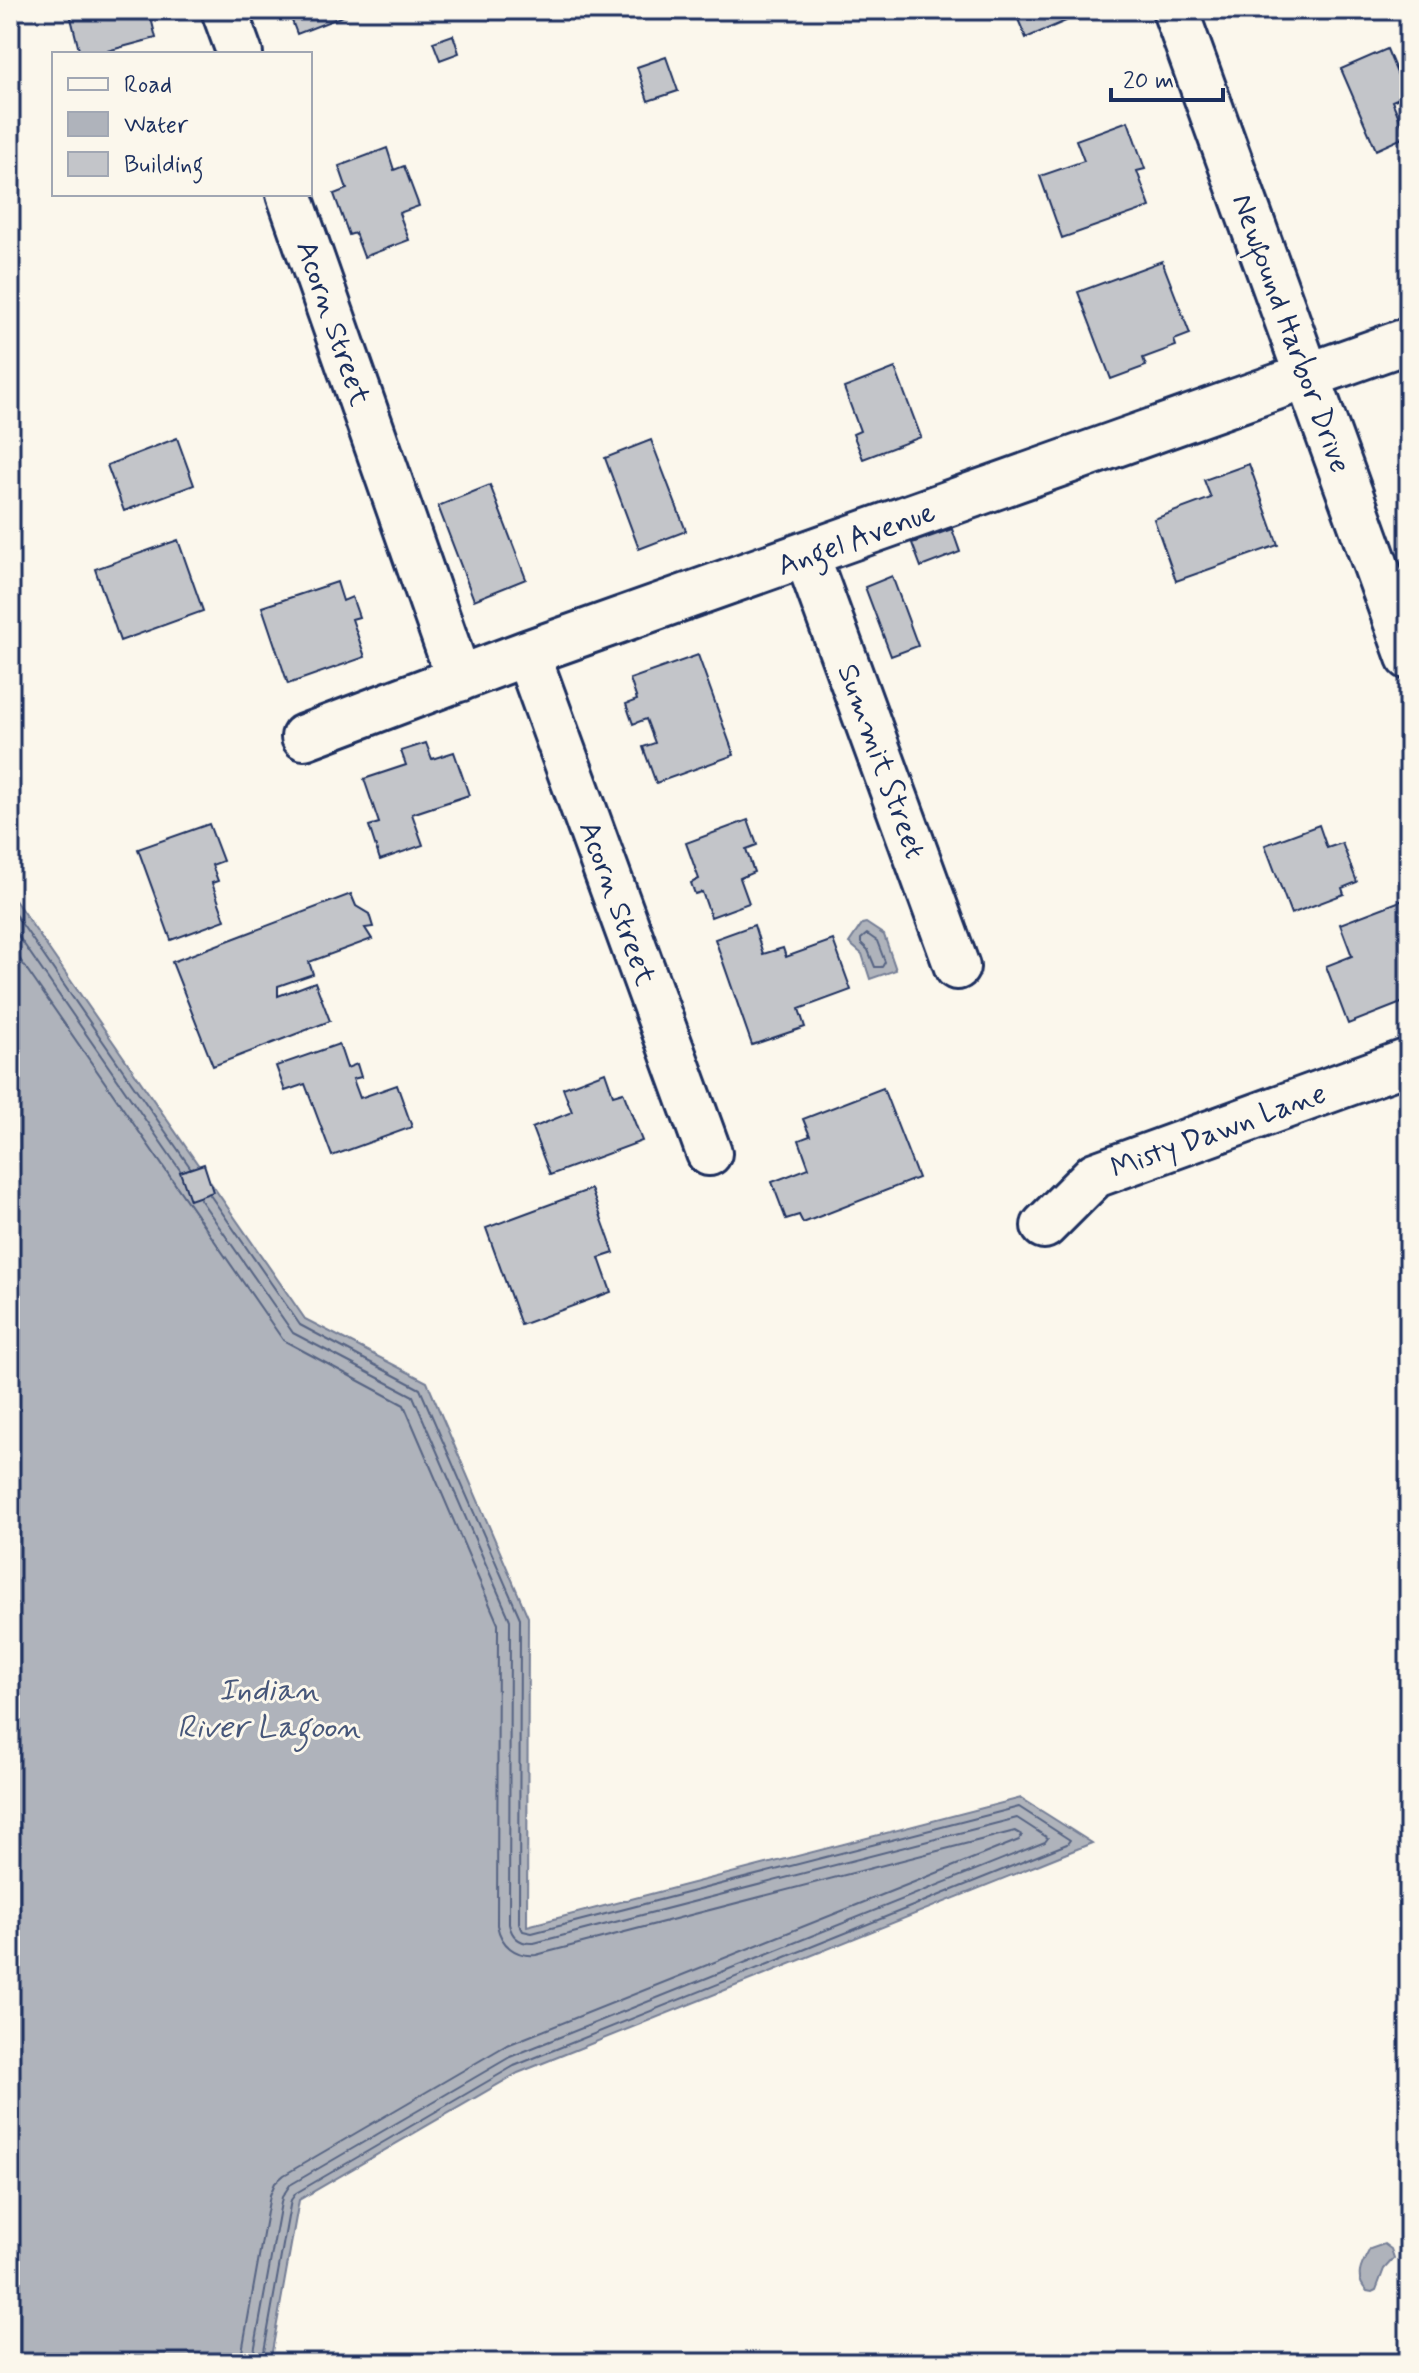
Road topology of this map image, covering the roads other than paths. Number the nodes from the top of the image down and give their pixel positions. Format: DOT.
graph roads {
  1 [pos="224,10"];
  2 [pos="1175,10"];
  3 [pos="239,52"];
  4 [pos="290,196"];
  5 [pos="1409,340"];
  6 [pos="1307,376"];
  7 [pos="807,556"];
  8 [pos="527,653"];
  9 [pos="1409,657"];
  10 [pos="459,679"];
  11 [pos="304,737"];
  12 [pos="957,967"];
  13 [pos="1409,1061"];
  14 [pos="709,1153"];
  15 [pos="1044,1226"];
  1 -- 3 [label="street"];
  2 -- 6 [label="street, Newfound Harbor Drive"];
  4 -- 10 [label="street, Acorn Street"];
  5 -- 6 [label="street, Angel Avenue"];
  6 -- 7 [label="street, Angel Avenue"];
  6 -- 9 [label="street, Newfound Harbor Drive"];
  7 -- 8 [label="street, Angel Avenue"];
  7 -- 12 [label="street, Summit Street"];
  8 -- 10 [label="street, Angel Avenue"];
  8 -- 14 [label="street, Acorn Street"];
  10 -- 11 [label="street, Angel Avenue"];
  13 -- 15 [label="street, Misty Dawn Lane"];
}
